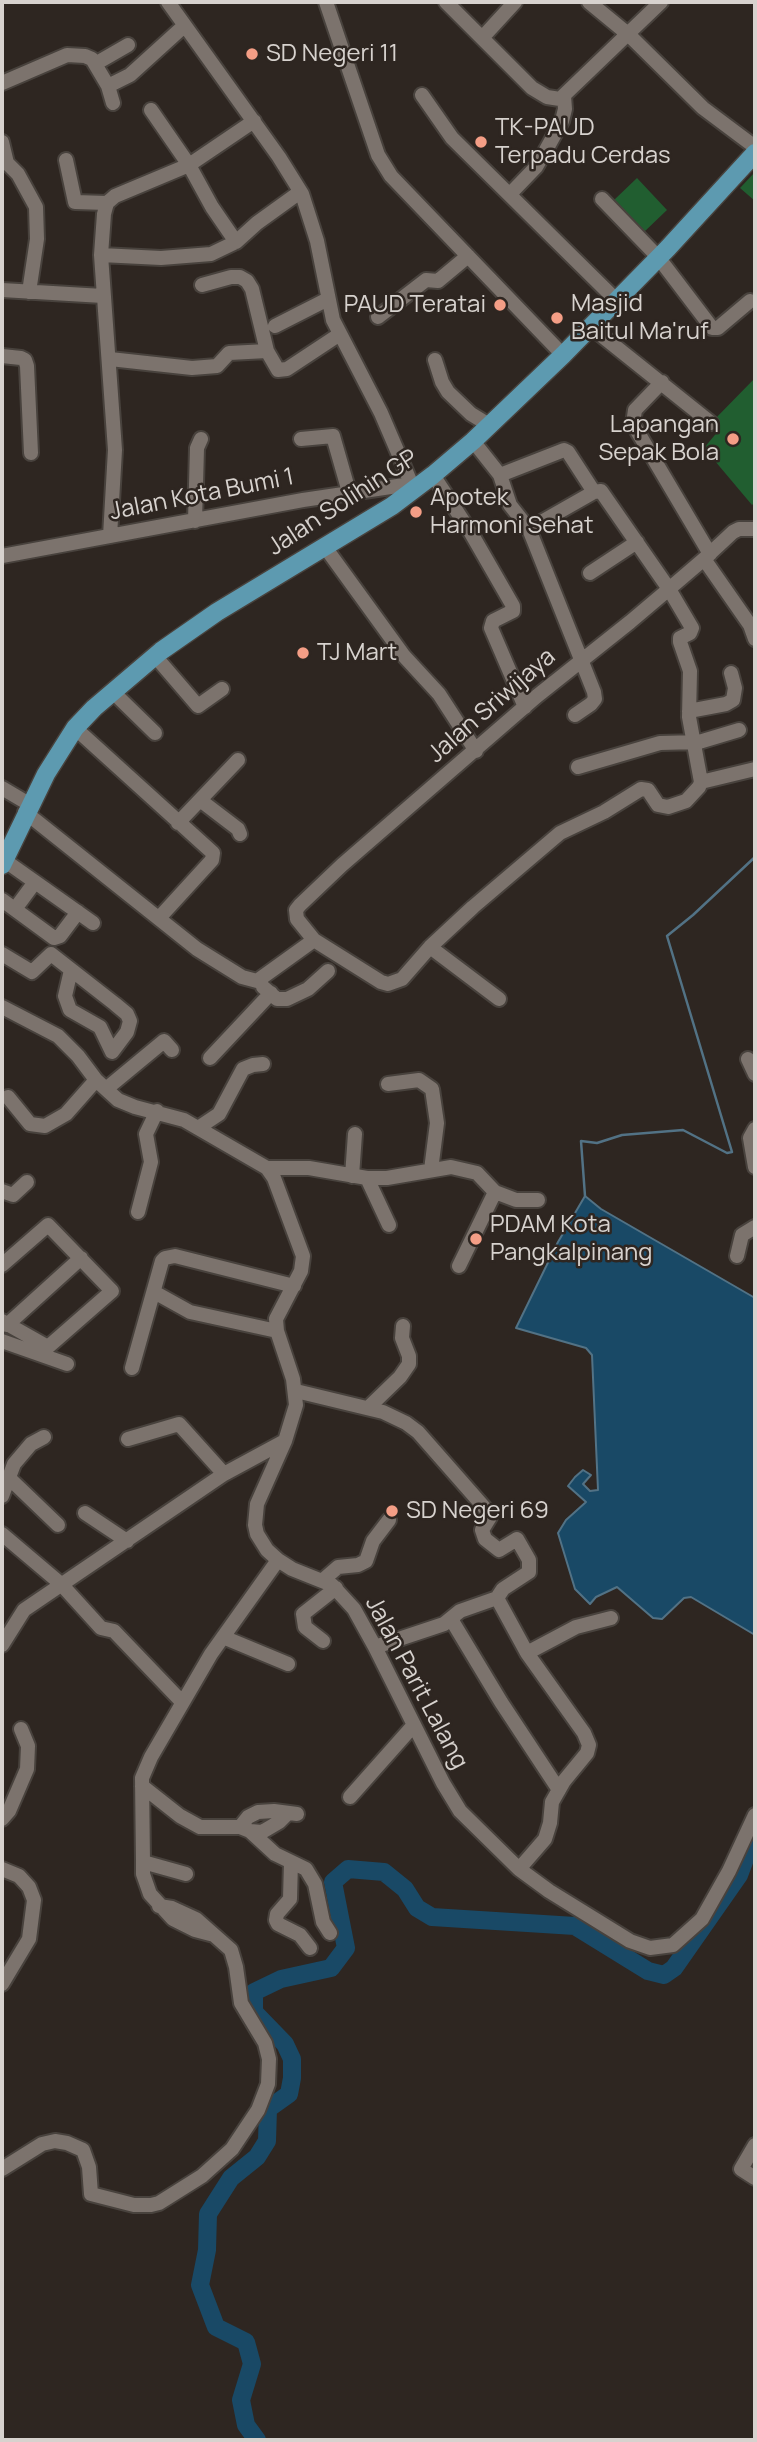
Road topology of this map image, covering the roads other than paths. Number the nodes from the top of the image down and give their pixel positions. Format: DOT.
graph roads {
  1 [pos="168,2"];
  2 [pos="326,2"];
  3 [pos="446,2"];
  4 [pos="515,2"];
  5 [pos="589,2"];
  6 [pos="661,2"];
  7 [pos="184,26"];
  8 [pos="629,35"];
  9 [pos="482,38"];
  10 [pos="128,45"];
  11 [pos="95,64"];
  12 [pos="2,83"];
  13 [pos="108,86"];
  14 [pos="422,95"];
  15 [pos="564,96"];
  16 [pos="113,103"];
  17 [pos="151,110"];
  18 [pos="254,121"];
  19 [pos="2,142"];
  20 [pos="755,147"];
  21 [pos="755,153"];
  22 [pos="66,160"];
  23 [pos="189,165"];
  24 [pos="300,192"];
  25 [pos="510,194"];
  26 [pos="602,199"];
  27 [pos="107,203"];
  28 [pos="236,242"];
  29 [pos="101,256"];
  30 [pos="468,256"];
  31 [pos="659,257"];
  32 [pos="202,285"];
  33 [pos="2,290"];
  34 [pos="29,292"];
  35 [pos="103,296"];
  36 [pos="328,299"];
  37 [pos="617,301"];
  38 [pos="750,301"];
  39 [pos="378,317"];
  40 [pos="275,326"];
  41 [pos="590,327"];
  42 [pos="340,334"];
  43 [pos="267,351"];
  44 [pos="563,355"];
  45 [pos="2,356"];
  46 [pos="110,359"];
  47 [pos="435,360"];
  48 [pos="662,383"];
  49 [pos="710,423"];
  50 [pos="489,425"];
  51 [pos="201,439"];
  52 [pos="301,439"];
  53 [pos="473,441"];
  54 [pos="31,453"];
  55 [pos="433,475"];
  56 [pos="500,475"];
  57 [pos="412,487"];
  58 [pos="349,492"];
  59 [pos="594,492"];
  60 [pos="195,521"];
  61 [pos="529,529"];
  62 [pos="755,529"];
  63 [pos="110,536"];
  64 [pos="636,542"];
  65 [pos="325,547"];
  66 [pos="2,556"];
  67 [pos="707,556"];
  68 [pos="590,573"];
  69 [pos="669,589"];
  70 [pos="755,639"];
  71 [pos="155,656"];
  72 [pos="580,661"];
  73 [pos="731,673"];
  74 [pos="222,689"];
  75 [pos="113,692"];
  76 [pos="525,707"];
  77 [pos="689,711"];
  78 [pos="575,715"];
  79 [pos="75,728"];
  80 [pos="740,730"];
  81 [pos="155,733"];
  82 [pos="693,742"];
  83 [pos="476,751"];
  84 [pos="238,761"];
  85 [pos="578,767"];
  86 [pos="755,769"];
  87 [pos="701,782"];
  88 [pos="2,788"];
  89 [pos="200,800"];
  90 [pos="27,808"];
  91 [pos="178,823"];
  92 [pos="240,834"];
  93 [pos="3,862"];
  94 [pos="35,882"];
  95 [pos="2,900"];
  96 [pos="15,909"];
  97 [pos="78,912"];
  98 [pos="159,918"];
  99 [pos="93,923"];
  100 [pos="314,940"];
  101 [pos="430,947"];
  102 [pos="2,954"];
  103 [pos="71,970"];
  104 [pos="328,971"];
  105 [pos="257,981"];
  106 [pos="271,993"];
  107 [pos="499,999"];
  108 [pos="2,1007"];
  109 [pos="172,1050"];
  110 [pos="210,1058"];
  111 [pos="748,1059"];
  112 [pos="262,1064"];
  113 [pos="755,1074"];
  114 [pos="388,1084"];
  115 [pos="101,1085"];
  116 [pos="8,1097"];
  117 [pos="157,1111"];
  118 [pos="198,1128"];
  119 [pos="755,1129"];
  120 [pos="355,1134"];
  121 [pos="755,1167"];
  122 [pos="267,1168"];
  123 [pos="431,1170"];
  124 [pos="359,1177"];
  125 [pos="27,1182"];
  126 [pos="2,1191"];
  127 [pos="495,1192"];
  128 [pos="538,1200"];
  129 [pos="138,1212"];
  130 [pos="389,1225"];
  131 [pos="755,1227"];
  132 [pos="737,1256"];
  133 [pos="81,1258"];
  134 [pos="2,1265"];
  135 [pos="459,1266"];
  136 [pos="294,1286"];
  137 [pos="154,1292"];
  138 [pos="4,1323"];
  139 [pos="403,1326"];
  140 [pos="277,1331"];
  141 [pos="2,1341"];
  142 [pos="67,1364"];
  143 [pos="132,1368"];
  144 [pos="296,1391"];
  145 [pos="368,1408"];
  146 [pos="44,1437"];
  147 [pos="128,1439"];
  148 [pos="285,1441"];
  149 [pos="224,1474"];
  150 [pos="8,1477"];
  151 [pos="2,1496"];
  152 [pos="85,1513"];
  153 [pos="389,1520"];
  154 [pos="58,1525"];
  155 [pos="2,1534"];
  156 [pos="128,1541"];
  157 [pos="278,1560"];
  158 [pos="61,1584"];
  159 [pos="330,1584"];
  160 [pos="498,1598"];
  161 [pos="611,1618"];
  162 [pos="451,1619"];
  163 [pos="223,1637"];
  164 [pos="323,1641"];
  165 [pos="2,1645"];
  166 [pos="375,1647"];
  167 [pos="527,1653"];
  168 [pos="288,1664"];
  169 [pos="182,1702"];
  170 [pos="413,1726"];
  171 [pos="21,1729"];
  172 [pos="142,1786"];
  173 [pos="559,1790"];
  174 [pos="350,1797"];
  175 [pos="755,1815"];
  176 [pos="2,1819"];
  177 [pos="245,1829"];
  178 [pos="143,1862"];
  179 [pos="291,1862"];
  180 [pos="2,1869"];
  181 [pos="519,1869"];
  182 [pos="186,1874"];
  183 [pos="330,1933"];
  184 [pos="310,1948"];
  185 [pos="2,1984"];
  186 [pos="755,2145"];
  187 [pos="2,2169"];
  188 [pos="755,2178"];
  1 -- 7 [label="street"];
  2 -- 30 [label="street"];
  3 -- 9 [label="street"];
  4 -- 9 [label="street"];
  5 -- 8 [label="street"];
  6 -- 8 [label="street"];
  7 -- 13 [label="street"];
  7 -- 18 [label="street"];
  8 -- 15 [label="street"];
  8 -- 20 [label="street"];
  9 -- 15 [label="street"];
  10 -- 11 [label="street"];
  11 -- 12 [label="street"];
  11 -- 13 [label="street"];
  13 -- 16 [label="street"];
  14 -- 25 [label="street"];
  15 -- 25 [label="street"];
  17 -- 23 [label="street"];
  18 -- 23 [label="street"];
  18 -- 24 [label="street"];
  19 -- 34 [label="street"];
  21 -- 31 [label="main road, Jalan Solihin GP"];
  22 -- 27 [label="street"];
  23 -- 27 [label="street"];
  23 -- 28 [label="street"];
  24 -- 28 [label="street"];
  24 -- 36 [label="street"];
  25 -- 37 [label="street"];
  26 -- 31 [label="street"];
  27 -- 29 [label="street"];
  28 -- 29 [label="street"];
  29 -- 35 [label="street"];
  30 -- 39 [label="street"];
  30 -- 44 [label="street"];
  31 -- 37 [label="main road, Jalan Solihin GP"];
  31 -- 38 [label="street"];
  32 -- 43 [label="street"];
  33 -- 34 [label="street"];
  34 -- 35 [label="street"];
  35 -- 46 [label="street"];
  36 -- 40 [label="street"];
  36 -- 42 [label="street"];
  37 -- 41 [label="main road, Jalan Solihin GP"];
  41 -- 44 [label="main road, Jalan Solihin GP"];
  41 -- 48 [label="street"];
  42 -- 43 [label="street"];
  42 -- 57 [label="street"];
  43 -- 46 [label="street"];
  44 -- 50 [label="main road, Jalan Solihin GP"];
  45 -- 54 [label="street"];
  46 -- 63 [label="street"];
  47 -- 50 [label="street"];
  48 -- 49 [label="street"];
  48 -- 67 [label="street"];
  50 -- 53 [label="main road, Jalan Solihin GP"];
  51 -- 60 [label="street"];
  52 -- 58 [label="street"];
  53 -- 55 [label="main road, Jalan Solihin GP"];
  53 -- 56 [label="street"];
  55 -- 57 [label="main road, Jalan Solihin GP"];
  55 -- 76 [label="street"];
  56 -- 59 [label="street"];
  56 -- 61 [label="street"];
  57 -- 58 [label="street, Jalan Kota Bumi 1"];
  57 -- 65 [label="main road, Jalan Solihin GP"];
  58 -- 60 [label="street, Jalan Kota Bumi 1"];
  59 -- 61 [label="street"];
  59 -- 64 [label="street"];
  60 -- 63 [label="street, Jalan Kota Bumi 1"];
  61 -- 72 [label="street"];
  62 -- 67 [label="street, Jalan Sriwijaya"];
  63 -- 66 [label="street, Jalan Kota Bumi 1"];
  64 -- 68 [label="street"];
  64 -- 69 [label="street"];
  65 -- 71 [label="main road, Jalan Solihin GP"];
  65 -- 83 [label="street"];
  67 -- 69 [label="street, Jalan Sriwijaya"];
  67 -- 70 [label="street"];
  69 -- 72 [label="street, Jalan Sriwijaya"];
  69 -- 77 [label="street"];
  71 -- 74 [label="street"];
  71 -- 75 [label="main road, Jalan Solihin GP"];
  72 -- 76 [label="street, Jalan Sriwijaya"];
  72 -- 78 [label="street"];
  73 -- 77 [label="street"];
  75 -- 79 [label="main road, Jalan Solihin GP"];
  75 -- 81 [label="street"];
  76 -- 83 [label="street, Jalan Sriwijaya"];
  77 -- 82 [label="street"];
  79 -- 90 [label="main road, Jalan Solihin GP"];
  79 -- 91 [label="street"];
  80 -- 82 [label="street"];
  82 -- 85 [label="street"];
  82 -- 87 [label="street"];
  83 -- 100 [label="street, Jalan Sriwijaya"];
  84 -- 89 [label="street"];
  86 -- 87 [label="street"];
  87 -- 101 [label="street"];
  88 -- 90 [label="street"];
  89 -- 91 [label="street"];
  89 -- 92 [label="street"];
  90 -- 93 [label="main road, Jalan Solihin GP"];
  90 -- 98 [label="street"];
  91 -- 98 [label="street"];
  93 -- 94 [label="street"];
  94 -- 96 [label="street"];
  94 -- 97 [label="street"];
  95 -- 96 [label="street"];
  96 -- 97 [label="street"];
  97 -- 99 [label="street"];
  98 -- 105 [label="street"];
  100 -- 101 [label="street"];
  100 -- 105 [label="street"];
  101 -- 107 [label="street"];
  102 -- 103 [label="street"];
  103 -- 103 [label="street"];
  104 -- 106 [label="street"];
  105 -- 106 [label="street"];
  106 -- 110 [label="street"];
  108 -- 115 [label="street"];
  109 -- 115 [label="street"];
  111 -- 113 [label="street"];
  112 -- 118 [label="street"];
  114 -- 123 [label="street"];
  115 -- 116 [label="street"];
  115 -- 117 [label="street"];
  117 -- 118 [label="street"];
  117 -- 129 [label="street"];
  118 -- 122 [label="street"];
  119 -- 121 [label="street"];
  120 -- 124 [label="street"];
  122 -- 124 [label="street"];
  122 -- 136 [label="street"];
  123 -- 124 [label="street"];
  123 -- 127 [label="street"];
  124 -- 130 [label="street"];
  125 -- 126 [label="street"];
  127 -- 128 [label="street"];
  127 -- 135 [label="street"];
  131 -- 132 [label="street"];
  133 -- 134 [label="street"];
  133 -- 138 [label="street"];
  133 -- 138 [label="street"];
  136 -- 137 [label="street"];
  136 -- 140 [label="street"];
  137 -- 140 [label="street"];
  137 -- 143 [label="street"];
  139 -- 145 [label="street"];
  140 -- 144 [label="street"];
  141 -- 142 [label="street"];
  144 -- 145 [label="street"];
  144 -- 148 [label="street"];
  145 -- 160 [label="street"];
  146 -- 150 [label="street"];
  147 -- 149 [label="street"];
  148 -- 149 [label="street"];
  148 -- 157 [label="street"];
  149 -- 156 [label="street"];
  150 -- 151 [label="street"];
  150 -- 154 [label="street"];
  152 -- 156 [label="street"];
  153 -- 159 [label="street"];
  155 -- 158 [label="street"];
  156 -- 158 [label="street"];
  157 -- 159 [label="street"];
  157 -- 163 [label="street"];
  158 -- 165 [label="street"];
  158 -- 169 [label="street"];
  159 -- 164 [label="street"];
  159 -- 166 [label="street, Jalan Parit Lalang"];
  160 -- 162 [label="street"];
  160 -- 167 [label="street"];
  161 -- 167 [label="street"];
  162 -- 166 [label="street"];
  162 -- 173 [label="street"];
  163 -- 168 [label="street"];
  163 -- 169 [label="street"];
  166 -- 170 [label="street, Jalan Parit Lalang"];
  167 -- 173 [label="street"];
  169 -- 172 [label="street"];
  170 -- 174 [label="street"];
  170 -- 181 [label="street, Jalan Parit Lalang"];
  171 -- 176 [label="street"];
  172 -- 177 [label="street"];
  172 -- 178 [label="street"];
  173 -- 181 [label="street"];
  175 -- 181 [label="street, Jalan Parit Lalang"];
  177 -- 177 [label="street"];
  177 -- 179 [label="street"];
  178 -- 182 [label="street"];
  178 -- 187 [label="street"];
  179 -- 183 [label="street"];
  179 -- 184 [label="street"];
  180 -- 185 [label="street"];
  186 -- 188 [label="street"];
}
